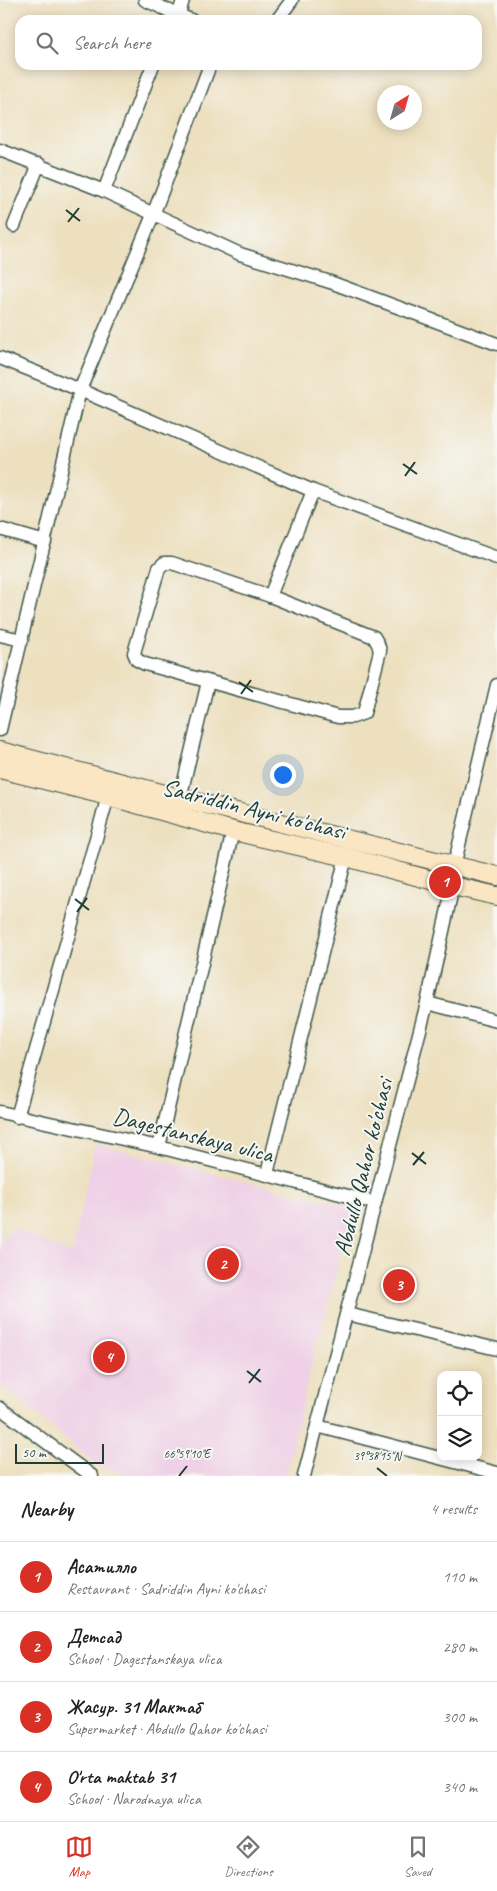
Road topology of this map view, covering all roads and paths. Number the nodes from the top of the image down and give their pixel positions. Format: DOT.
graph roads {
  1 [pos="144,0"];
  2 [pos="183,0"];
  3 [pos="292,0"];
  4 [pos="173,15"];
  5 [pos="176,15"];
  6 [pos="281,15"];
  7 [pos="151,70"];
  8 [pos="208,70"];
  9 [pos="0,150"];
  10 [pos="39,164"];
  11 [pos="104,191"];
  12 [pos="153,215"];
  13 [pos="14,226"];
  14 [pos="497,344"];
  15 [pos="0,358"];
  16 [pos="80,390"];
  17 [pos="313,491"];
  18 [pos="0,529"];
  19 [pos="45,542"];
  20 [pos="497,558"];
  21 [pos="270,596"];
  22 [pos="0,635"];
  23 [pos="22,640"];
  24 [pos="208,682"];
  25 [pos="497,685"];
  26 [pos="0,730"];
  27 [pos="0,751"];
  28 [pos="0,769"];
  29 [pos="108,796"];
  30 [pos="180,798"];
  31 [pos="232,831"];
  32 [pos="346,857"];
  33 [pos="454,866"];
  34 [pos="497,876"];
  35 [pos="453,886"];
  36 [pos="497,896"];
  37 [pos="427,1003"];
  38 [pos="497,1020"];
  39 [pos="0,1112"];
  40 [pos="18,1117"];
  41 [pos="159,1147"];
  42 [pos="267,1174"];
  43 [pos="375,1203"];
  44 [pos="347,1314"];
  45 [pos="497,1349"];
  46 [pos="0,1408"];
  47 [pos="317,1426"];
  48 [pos="497,1473"];
  49 [pos="92,1476"];
  50 [pos="304,1476"];
  1 -- 4 [label="street"];
  2 -- 5 [label="street"];
  3 -- 6 [label="street"];
  7 -- 11 [label="street"];
  8 -- 12 [label="street"];
  9 -- 10 [label="street"];
  10 -- 11 [label="street"];
  10 -- 13 [label="street"];
  11 -- 12 [label="street"];
  12 -- 14 [label="street"];
  12 -- 16 [label="street"];
  15 -- 16 [label="street"];
  16 -- 17 [label="street"];
  16 -- 19 [label="street"];
  17 -- 20 [label="street"];
  17 -- 21 [label="street"];
  18 -- 19 [label="street"];
  19 -- 23 [label="street"];
  21 -- 24 [label="street"];
  21 -- 24 [label="street"];
  22 -- 23 [label="street"];
  23 -- 26 [label="street"];
  24 -- 30 [label="street"];
  25 -- 33 [label="street, Abdullo Qahor ko'chasi"];
  27 -- 30 [label="main road, Sadriddin Ayni ko'chasi"];
  28 -- 29 [label="main road, Sadriddin Ayni ko'chasi"];
  29 -- 31 [label="main road, Sadriddin Ayni ko'chasi"];
  29 -- 40 [label="street"];
  30 -- 33 [label="main road, Sadriddin Ayni ko'chasi"];
  31 -- 32 [label="main road, Sadriddin Ayni ko'chasi"];
  31 -- 41 [label="street"];
  32 -- 35 [label="main road, Sadriddin Ayni ko'chasi"];
  32 -- 42 [label="street"];
  33 -- 34 [label="main road, Sadriddin Ayni ko'chasi"];
  33 -- 35 [label="street, Abdullo Qahor ko'chasi"];
  35 -- 36 [label="main road, Sadriddin Ayni ko'chasi"];
  35 -- 37 [label="street, Abdullo Qahor ko'chasi"];
  37 -- 38 [label="street"];
  37 -- 43 [label="street, Abdullo Qahor ko'chasi"];
  39 -- 40 [label="street, Dagestanskaya ulica"];
  40 -- 41 [label="street, Dagestanskaya ulica"];
  41 -- 42 [label="street, Dagestanskaya ulica"];
  42 -- 43 [label="street, Dagestanskaya ulica"];
  43 -- 44 [label="street, Abdullo Qahor ko'chasi"];
  44 -- 45 [label="street"];
  44 -- 47 [label="street, Abdullo Qahor ko'chasi"];
  46 -- 49 [label="street"];
  47 -- 48 [label="street"];
  47 -- 50 [label="street, Abdullo Qahor ko'chasi"];
}
